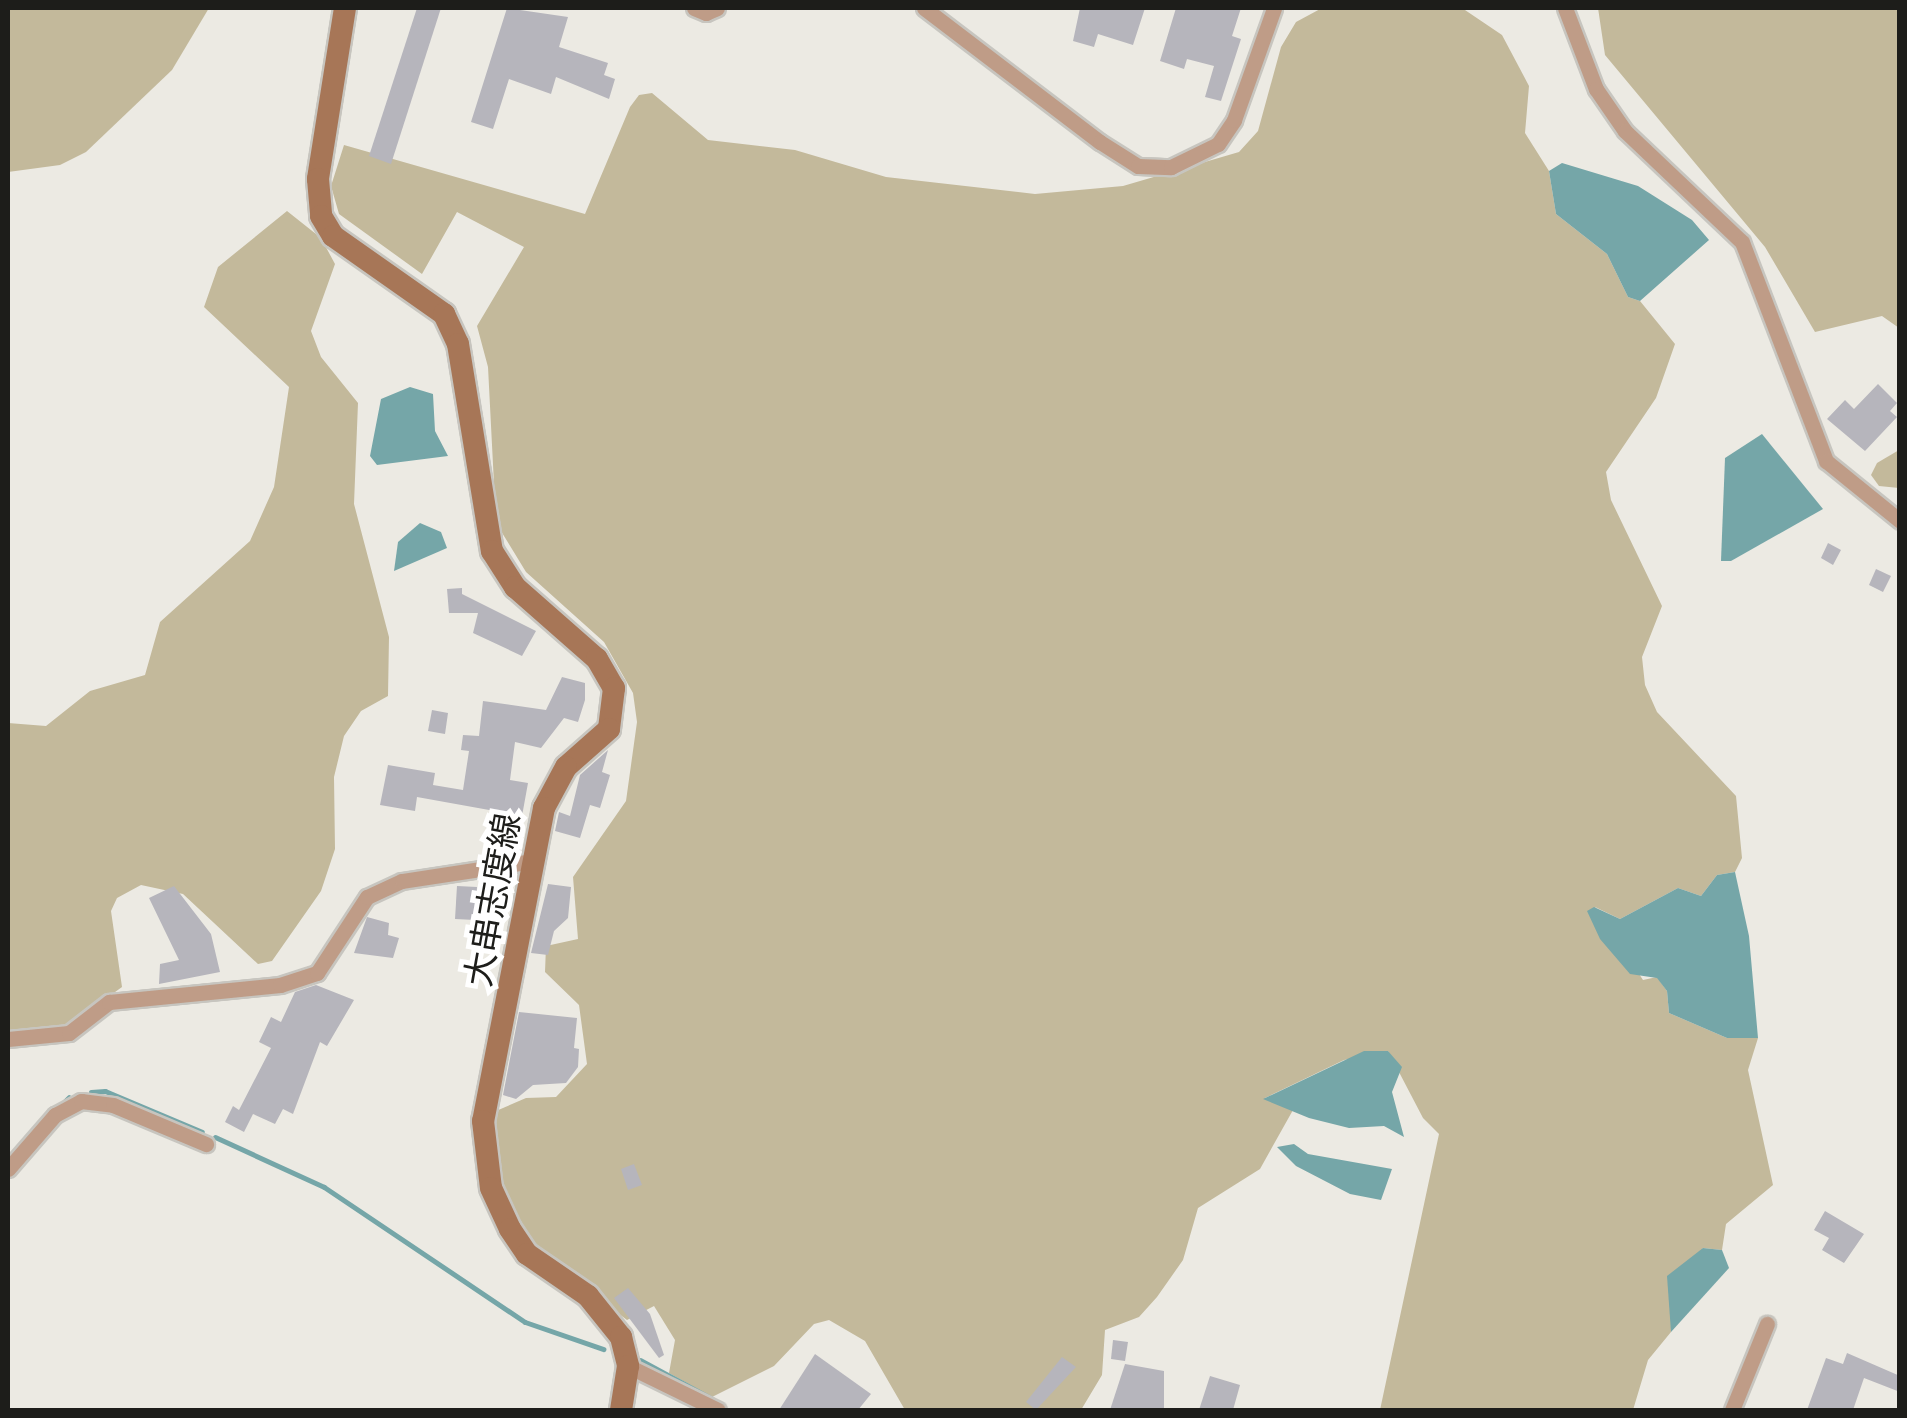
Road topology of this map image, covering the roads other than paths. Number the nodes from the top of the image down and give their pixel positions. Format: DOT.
graph roads {
  1 [pos="345,8"];
  2 [pos="694,8"];
  3 [pos="717,8"];
  4 [pos="924,8"];
  5 [pos="1274,8"];
  6 [pos="1565,8"];
  7 [pos="1900,522"];
  8 [pos="533,862"];
  9 [pos="8,1039"];
  10 [pos="206,1144"];
  11 [pos="8,1169"];
  12 [pos="1768,1324"];
  13 [pos="628,1366"];
  14 [pos="621,1410"];
  15 [pos="718,1410"];
  16 [pos="1732,1410"];
  1 -- 8 [label="main road, 大串志度線"];
  2 -- 3 [label="street"];
  4 -- 5 [label="street"];
  6 -- 7 [label="street"];
  8 -- 9 [label="street"];
  8 -- 13 [label="main road, 大串志度線"];
  10 -- 11 [label="street"];
  12 -- 16 [label="street"];
  13 -- 14 [label="main road"];
  13 -- 15 [label="street"];
}
